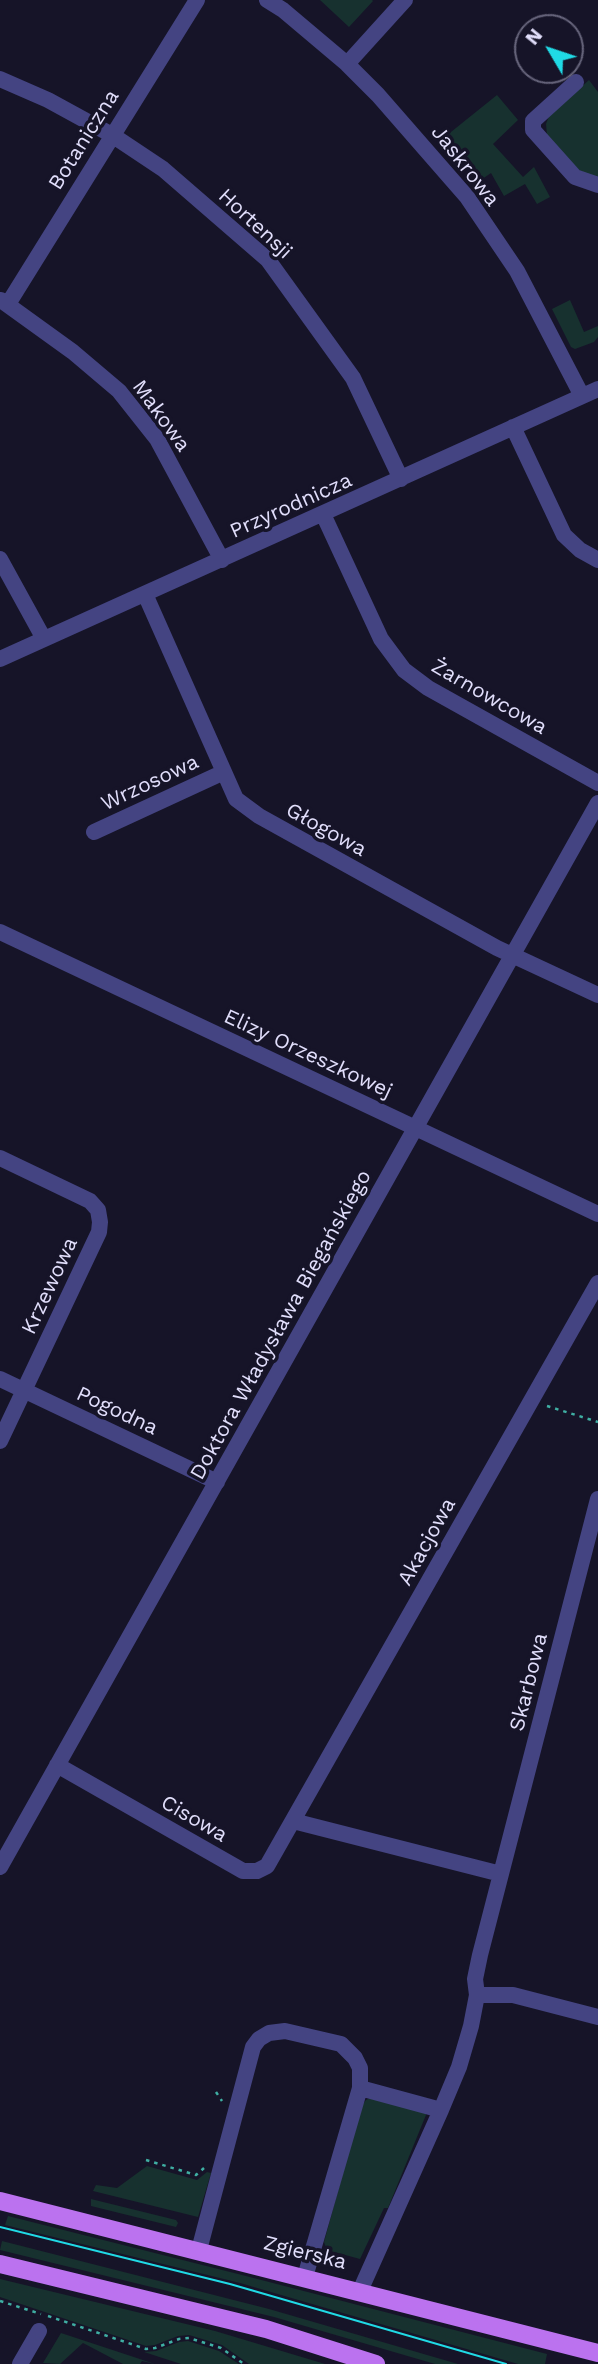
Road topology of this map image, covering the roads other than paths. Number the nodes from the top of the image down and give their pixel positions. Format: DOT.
graph roads {
  1 [pos="197,0"];
  2 [pos="267,0"];
  3 [pos="405,0"];
  4 [pos="346,64"];
  5 [pos="0,79"];
  6 [pos="574,84"];
  7 [pos="111,135"];
  8 [pos="598,184"];
  9 [pos="4,302"];
  10 [pos="598,389"];
  11 [pos="582,397"];
  12 [pos="513,427"];
  13 [pos="401,480"];
  14 [pos="323,514"];
  15 [pos="0,559"];
  16 [pos="222,560"];
  17 [pos="598,560"];
  18 [pos="145,594"];
  19 [pos="44,639"];
  20 [pos="0,659"];
  21 [pos="224,772"];
  22 [pos="598,783"];
  23 [pos="598,803"];
  24 [pos="94,832"];
  25 [pos="0,932"];
  26 [pos="513,955"];
  27 [pos="598,995"];
  28 [pos="415,1128"];
  29 [pos="0,1158"];
  30 [pos="598,1213"];
  31 [pos="598,1283"];
  32 [pos="0,1379"];
  33 [pos="24,1390"];
  34 [pos="0,1441"];
  35 [pos="217,1482"];
  36 [pos="598,1499"];
  37 [pos="57,1765"];
  38 [pos="293,1821"];
  39 [pos="0,1867"];
  40 [pos="501,1874"];
  41 [pos="477,1995"];
  42 [pos="598,2017"];
  43 [pos="360,2088"];
  44 [pos="441,2110"];
  45 [pos="0,2201"];
  46 [pos="199,2250"];
  47 [pos="0,2264"];
  48 [pos="305,2277"];
  49 [pos="360,2291"];
  50 [pos="39,2331"];
  51 [pos="598,2353"];
  52 [pos="26,2362"];
  53 [pos="376,2364"];
  1 -- 7 [label="street, Botaniczna"];
  2 -- 4 [label="street, Jaskrowa"];
  3 -- 4 [label="street"];
  4 -- 11 [label="street, Jaskrowa"];
  5 -- 7 [label="street, Hortensji"];
  6 -- 8 [label="street"];
  7 -- 9 [label="street, Botaniczna"];
  7 -- 13 [label="street, Hortensji"];
  9 -- 16 [label="street, Makowa"];
  10 -- 11 [label="street, Przyrodnicza"];
  11 -- 12 [label="street, Przyrodnicza"];
  12 -- 13 [label="street, Przyrodnicza"];
  12 -- 17 [label="street"];
  13 -- 14 [label="street, Przyrodnicza"];
  14 -- 16 [label="street, Przyrodnicza"];
  14 -- 22 [label="street, Żarnowcowa"];
  15 -- 19 [label="street"];
  16 -- 18 [label="street, Przyrodnicza"];
  18 -- 19 [label="street, Przyrodnicza"];
  18 -- 21 [label="street, Głogowa"];
  19 -- 20 [label="street, Przyrodnicza"];
  21 -- 24 [label="street, Wrzosowa"];
  21 -- 26 [label="street, Głogowa"];
  23 -- 26 [label="street, Doktora Władysława Biegańskiego"];
  25 -- 28 [label="street, Elizy Orzeszkowej"];
  26 -- 27 [label="street, Głogowa"];
  26 -- 28 [label="street, Doktora Władysława Biegańskiego"];
  28 -- 30 [label="street, Elizy Orzeszkowej"];
  28 -- 35 [label="street, Doktora Władysława Biegańskiego"];
  29 -- 33 [label="street, Krzewowa"];
  31 -- 38 [label="street, Akacjowa"];
  32 -- 33 [label="street, Pogodna"];
  33 -- 34 [label="street, Krzewowa"];
  33 -- 35 [label="street, Pogodna"];
  35 -- 37 [label="street, Doktora Władysława Biegańskiego"];
  36 -- 40 [label="street, Skarbowa"];
  37 -- 38 [label="street, Cisowa"];
  37 -- 39 [label="street, Doktora Władysława Biegańskiego"];
  38 -- 40 [label="street"];
  40 -- 41 [label="street, Skarbowa"];
  41 -- 42 [label="street"];
  41 -- 44 [label="street, Skarbowa"];
  43 -- 44 [label="street"];
  43 -- 46 [label="street"];
  43 -- 48 [label="street"];
  44 -- 49 [label="street, Skarbowa"];
  45 -- 46 [label="main road, Zgierska"];
  46 -- 48 [label="main road, Zgierska"];
  47 -- 53 [label="main road"];
  48 -- 49 [label="main road, Zgierska"];
  49 -- 51 [label="main road, Zgierska"];
  50 -- 52 [label="street"];
}
